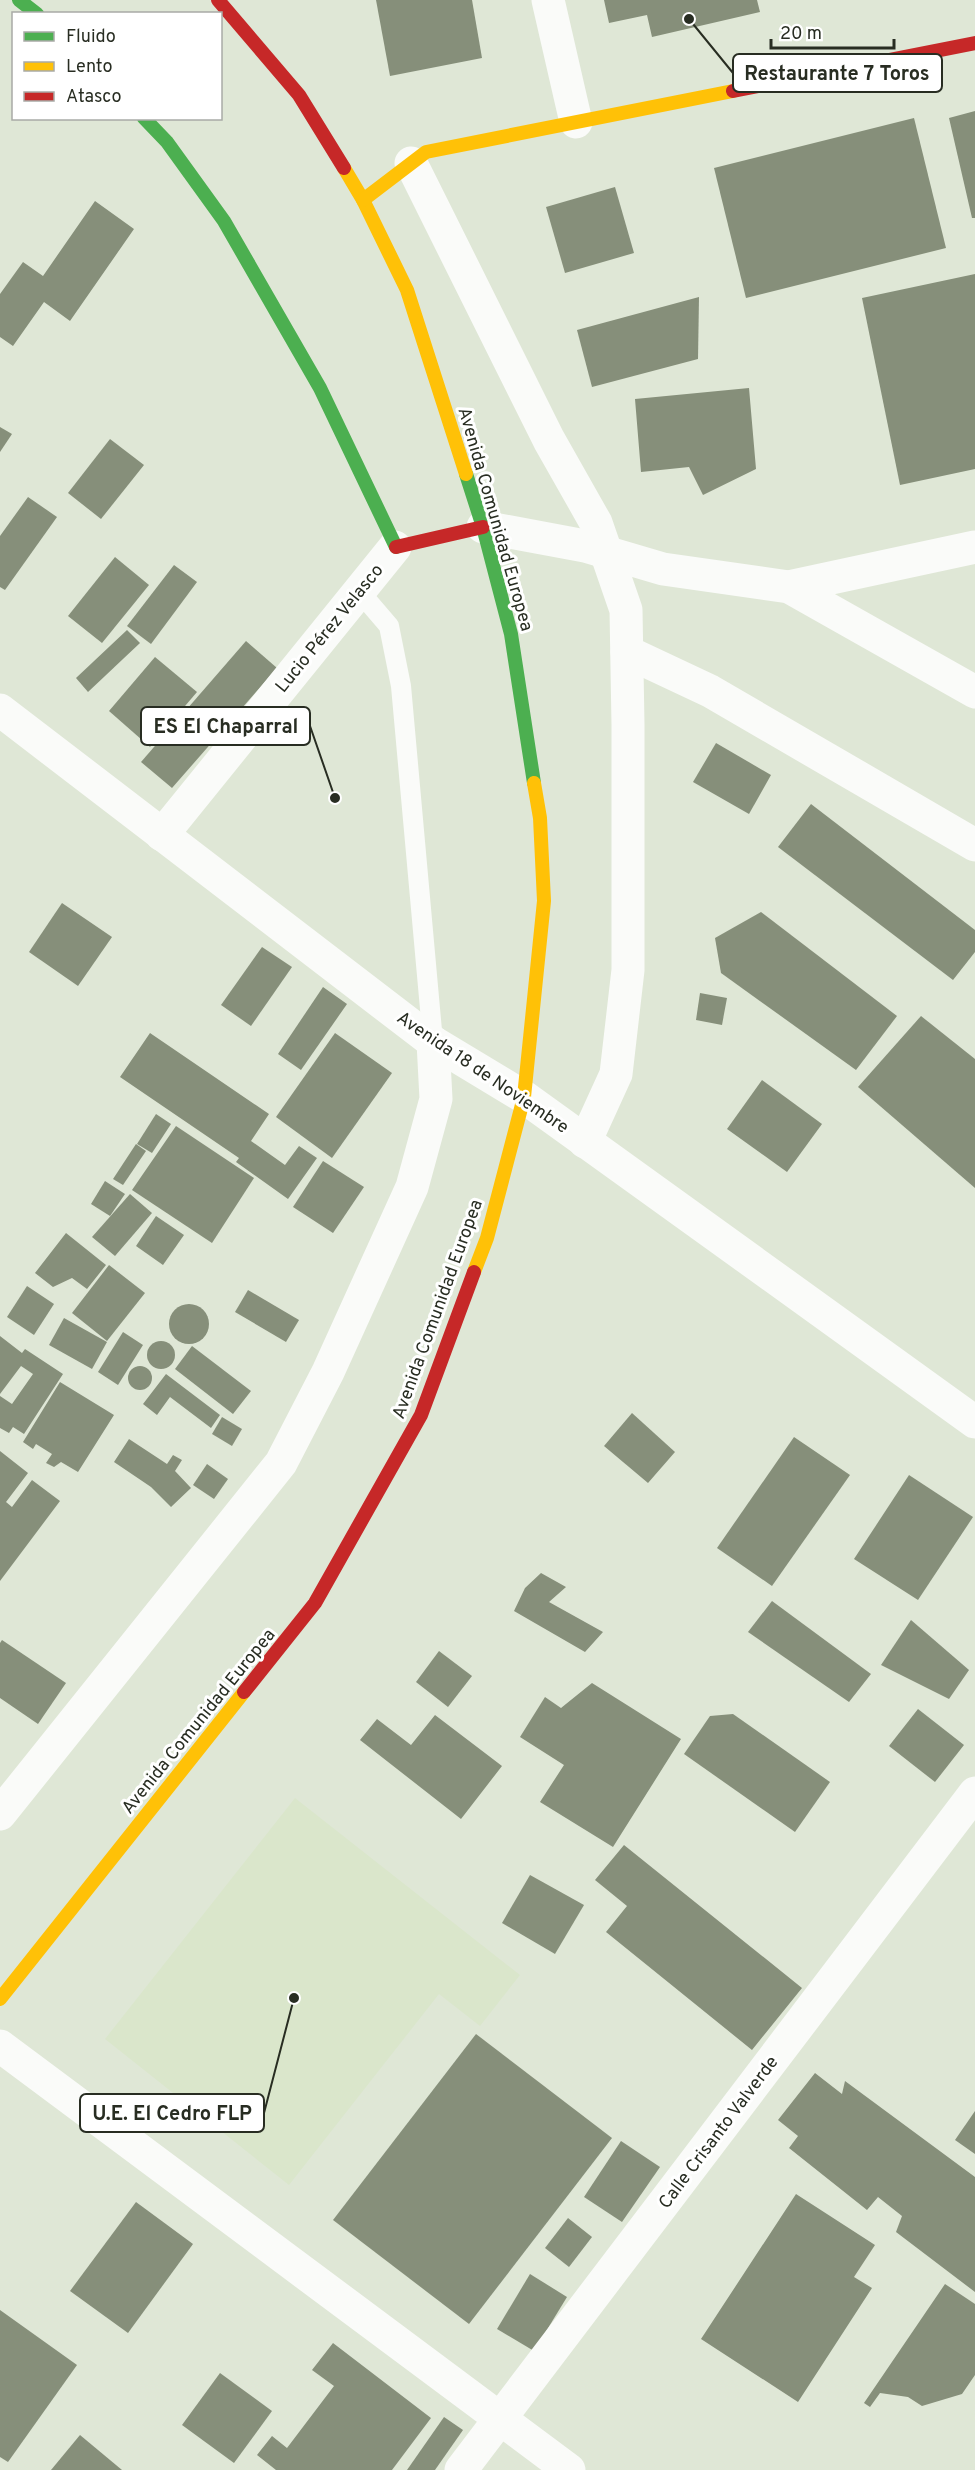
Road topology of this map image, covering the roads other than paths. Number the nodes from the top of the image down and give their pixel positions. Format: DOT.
graph roads {
  1 [pos="19,0"];
  2 [pos="218,0"];
  3 [pos="549,0"];
  4 [pos="34,12"];
  5 [pos="975,43"];
  6 [pos="146,120"];
  7 [pos="576,122"];
  8 [pos="411,163"];
  9 [pos="363,200"];
  10 [pos="483,527"];
  11 [pos="395,547"];
  12 [pos="975,547"];
  13 [pos="606,553"];
  14 [pos="789,587"];
  15 [pos="359,591"];
  16 [pos="627,652"];
  17 [pos="975,692"];
  18 [pos="0,710"];
  19 [pos="162,835"];
  20 [pos="975,845"];
  21 [pos="434,1042"];
  22 [pos="524,1097"];
  23 [pos="585,1142"];
  24 [pos="975,1422"];
  25 [pos="975,1793"];
  26 [pos="0,1814"];
  27 [pos="0,1999"];
  28 [pos="0,2046"];
  29 [pos="500,2418"];
  30 [pos="461,2470"];
  31 [pos="568,2470"];
  1 -- 4 [label="main road"];
  2 -- 9 [label="main road, Avenida Comunidad Europea"];
  3 -- 7 [label="street"];
  5 -- 7 [label="main road"];
  6 -- 11 [label="main road"];
  7 -- 8 [label="main road"];
  8 -- 9 [label="main road"];
  8 -- 13 [label="street"];
  9 -- 10 [label="main road, Avenida Comunidad Europea"];
  10 -- 11 [label="main road, Lucio Pérez Velasco"];
  10 -- 13 [label="street"];
  10 -- 22 [label="main road, Avenida Comunidad Europea"];
  11 -- 15 [label="street, Lucio Pérez Velasco"];
  12 -- 14 [label="street"];
  13 -- 14 [label="street"];
  13 -- 16 [label="street"];
  14 -- 17 [label="street"];
  15 -- 19 [label="street, Lucio Pérez Velasco"];
  15 -- 21 [label="lane"];
  16 -- 20 [label="street"];
  16 -- 23 [label="street"];
  18 -- 19 [label="street, Avenida 18 de Noviembre"];
  19 -- 21 [label="street, Avenida 18 de Noviembre"];
  21 -- 22 [label="street, Avenida 18 de Noviembre"];
  21 -- 26 [label="street"];
  22 -- 23 [label="street, Avenida 18 de Noviembre"];
  22 -- 27 [label="main road, Avenida Comunidad Europea"];
  23 -- 24 [label="street, Avenida 18 de Noviembre"];
  25 -- 29 [label="street, Calle Crisanto Valverde"];
  28 -- 29 [label="street"];
  29 -- 30 [label="street, Calle Crisanto Valverde"];
  29 -- 31 [label="street"];
}
